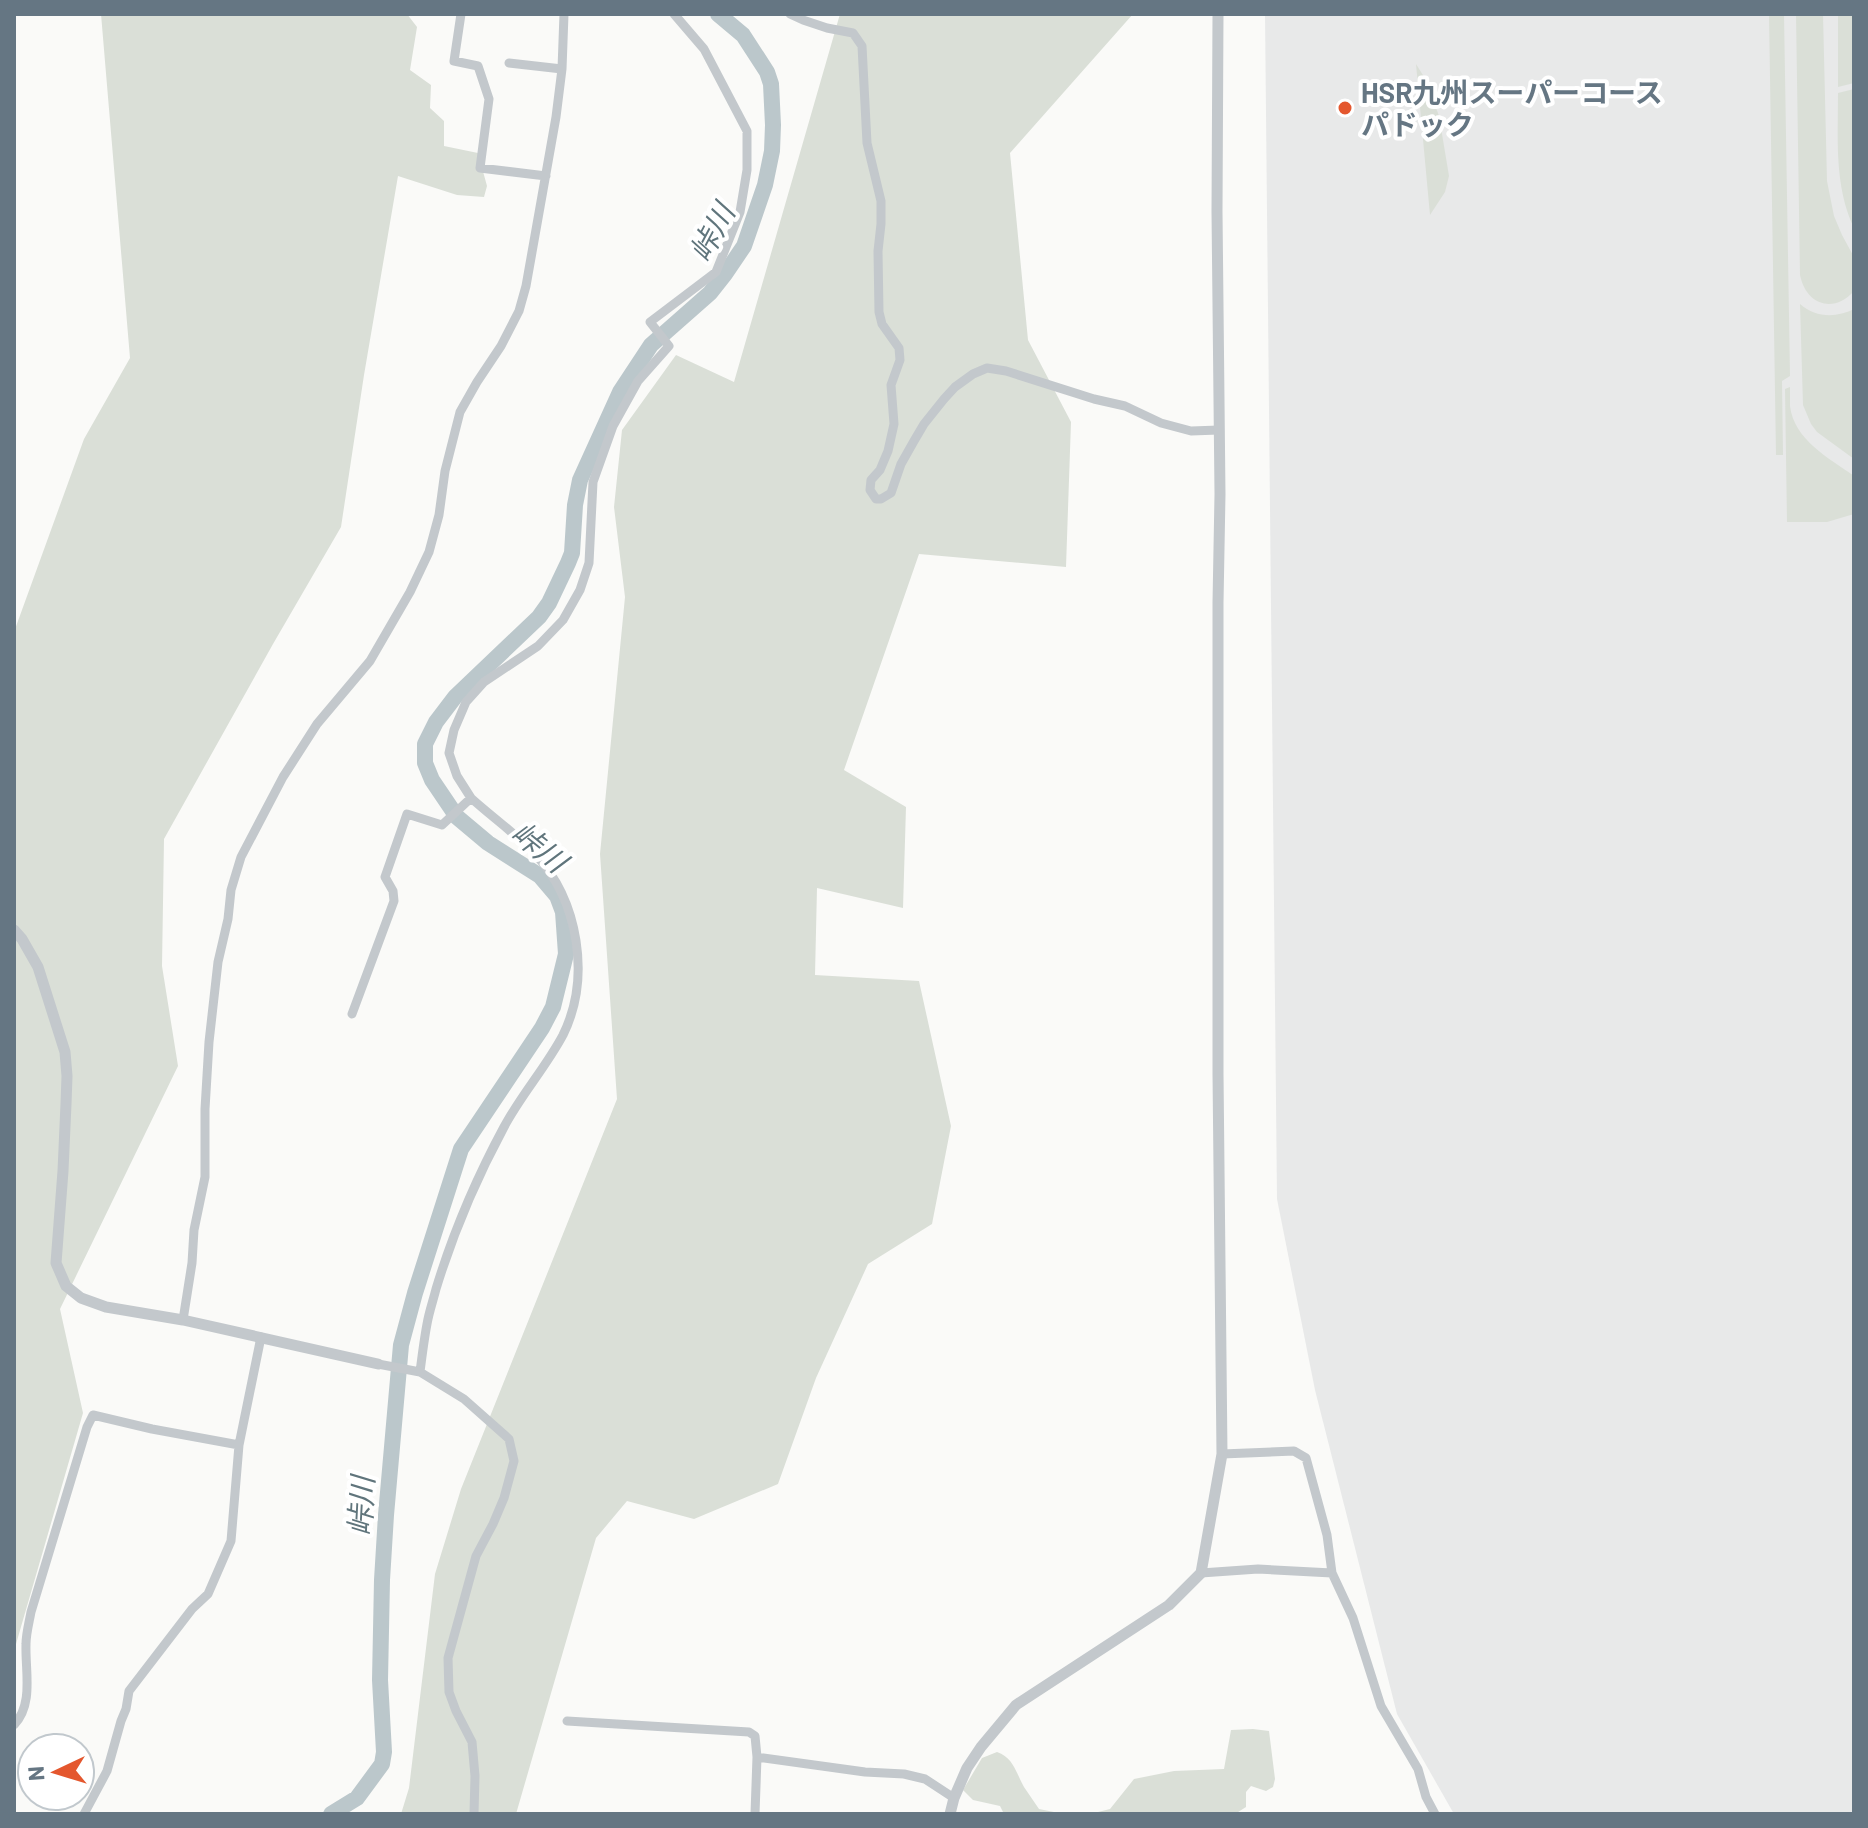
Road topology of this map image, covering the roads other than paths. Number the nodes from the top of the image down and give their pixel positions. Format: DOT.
graph roads {
  1 [pos="461,14"];
  2 [pos="564,14"];
  3 [pos="674,14"];
  4 [pos="790,14"];
  5 [pos="1218,14"];
  6 [pos="509,63"];
  7 [pos="562,69"];
  8 [pos="546,176"];
  9 [pos="1219,430"];
  10 [pos="471,798"];
  11 [pos="14,930"];
  12 [pos="352,1014"];
  13 [pos="183,1320"];
  14 [pos="261,1337"];
  15 [pos="378,1364"];
  16 [pos="420,1372"];
  17 [pos="239,1445"];
  18 [pos="1222,1454"];
  19 [pos="1201,1573"];
  20 [pos="1332,1573"];
  21 [pos="567,1721"];
  22 [pos="14,1725"];
  23 [pos="757,1757"];
  24 [pos="954,1798"];
  25 [pos="84,1814"];
  26 [pos="474,1814"];
  27 [pos="755,1814"];
  28 [pos="950,1814"];
  29 [pos="1435,1814"];
  1 -- 8 [label="street"];
  2 -- 7 [label="street"];
  3 -- 10 [label="street"];
  4 -- 9 [label="street"];
  5 -- 9 [label="street"];
  6 -- 7 [label="street"];
  7 -- 8 [label="street"];
  8 -- 13 [label="street"];
  9 -- 18 [label="street"];
  10 -- 12 [label="street"];
  10 -- 16 [label="street"];
  11 -- 13 [label="street"];
  13 -- 14 [label="street"];
  14 -- 15 [label="street"];
  14 -- 17 [label="street"];
  15 -- 16 [label="street"];
  16 -- 26 [label="street"];
  17 -- 22 [label="street"];
  17 -- 25 [label="street"];
  18 -- 19 [label="street"];
  18 -- 20 [label="street"];
  19 -- 20 [label="street"];
  19 -- 24 [label="street"];
  20 -- 29 [label="street"];
  21 -- 23 [label="street"];
  23 -- 24 [label="street"];
  23 -- 27 [label="street"];
  24 -- 28 [label="street"];
}
